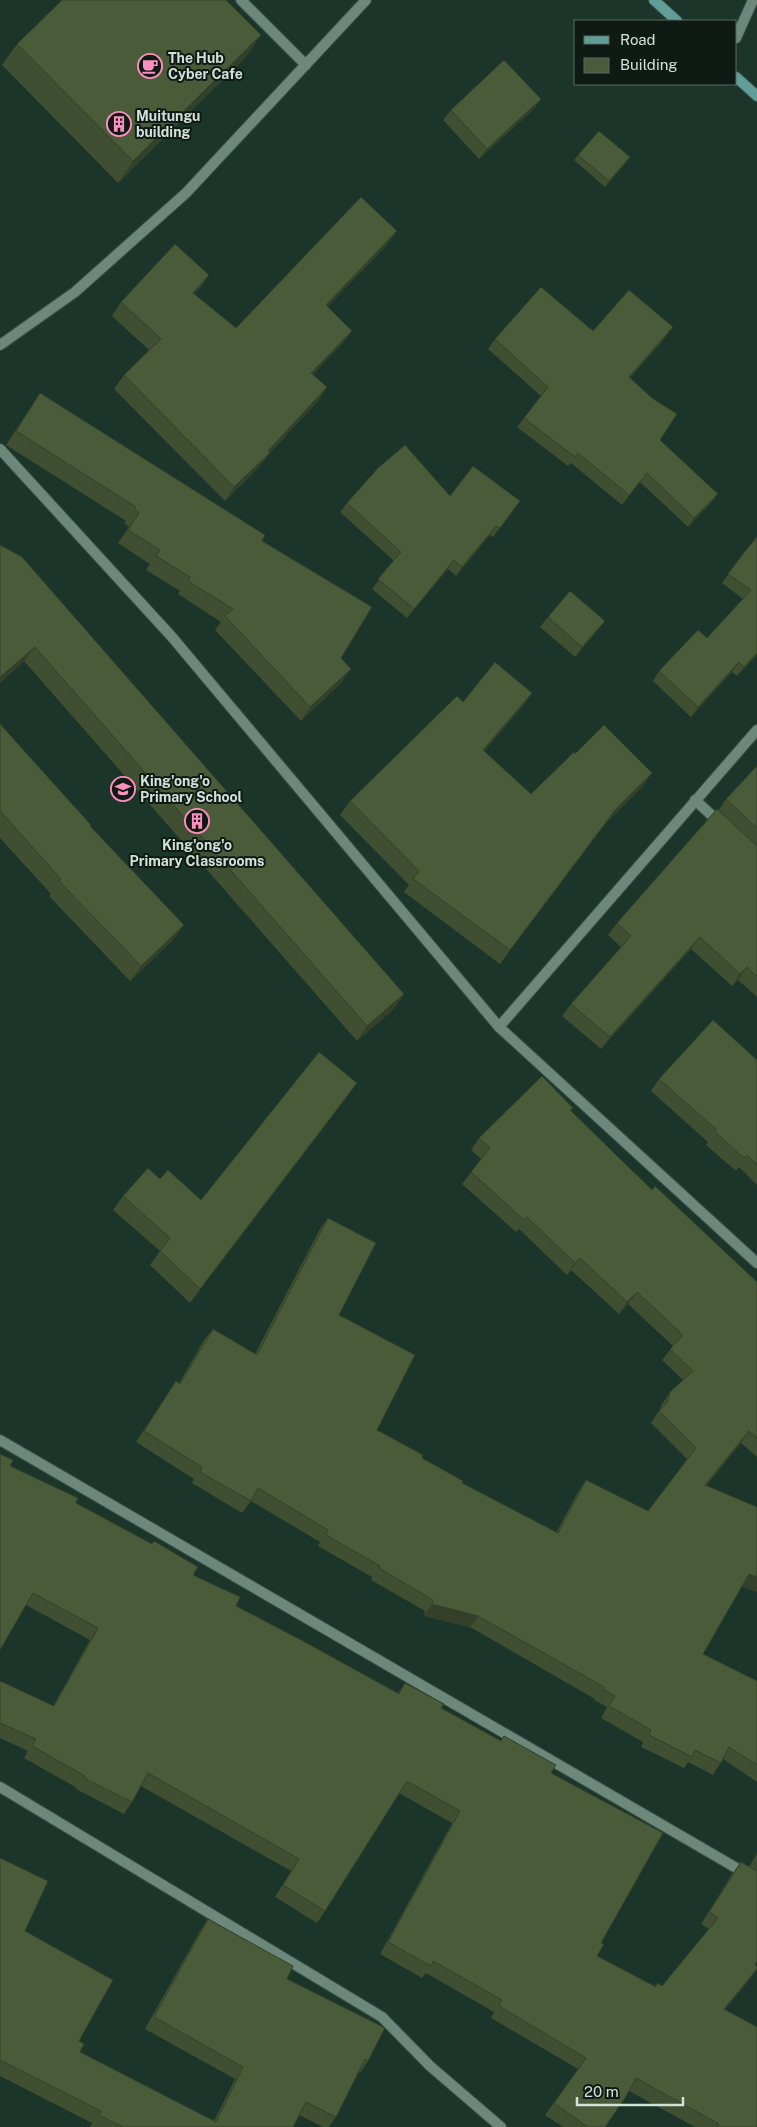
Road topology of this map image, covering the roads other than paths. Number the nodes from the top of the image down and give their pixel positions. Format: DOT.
graph roads {
  1 [pos="241,0"];
  2 [pos="366,0"];
  3 [pos="654,0"];
  4 [pos="753,0"];
  5 [pos="676,20"];
  6 [pos="737,36"];
  7 [pos="306,65"];
  8 [pos="737,78"];
  9 [pos="757,96"];
  10 [pos="0,345"];
  11 [pos="0,449"];
  12 [pos="757,730"];
  13 [pos="695,800"];
  14 [pos="730,831"];
  15 [pos="499,1027"];
  16 [pos="757,1263"];
  17 [pos="0,1440"];
  18 [pos="0,1787"];
  19 [pos="757,1880"];
  20 [pos="501,2127"];
  1 -- 7 [label="street"];
  2 -- 7 [label="street"];
  3 -- 5 [label="main road"];
  4 -- 6 [label="street"];
  7 -- 10 [label="street"];
  8 -- 9 [label="main road"];
  11 -- 15 [label="street"];
  12 -- 13 [label="street"];
  13 -- 14 [label="street"];
  13 -- 15 [label="street"];
  15 -- 16 [label="street"];
  17 -- 19 [label="street"];
  18 -- 20 [label="street"];
}
